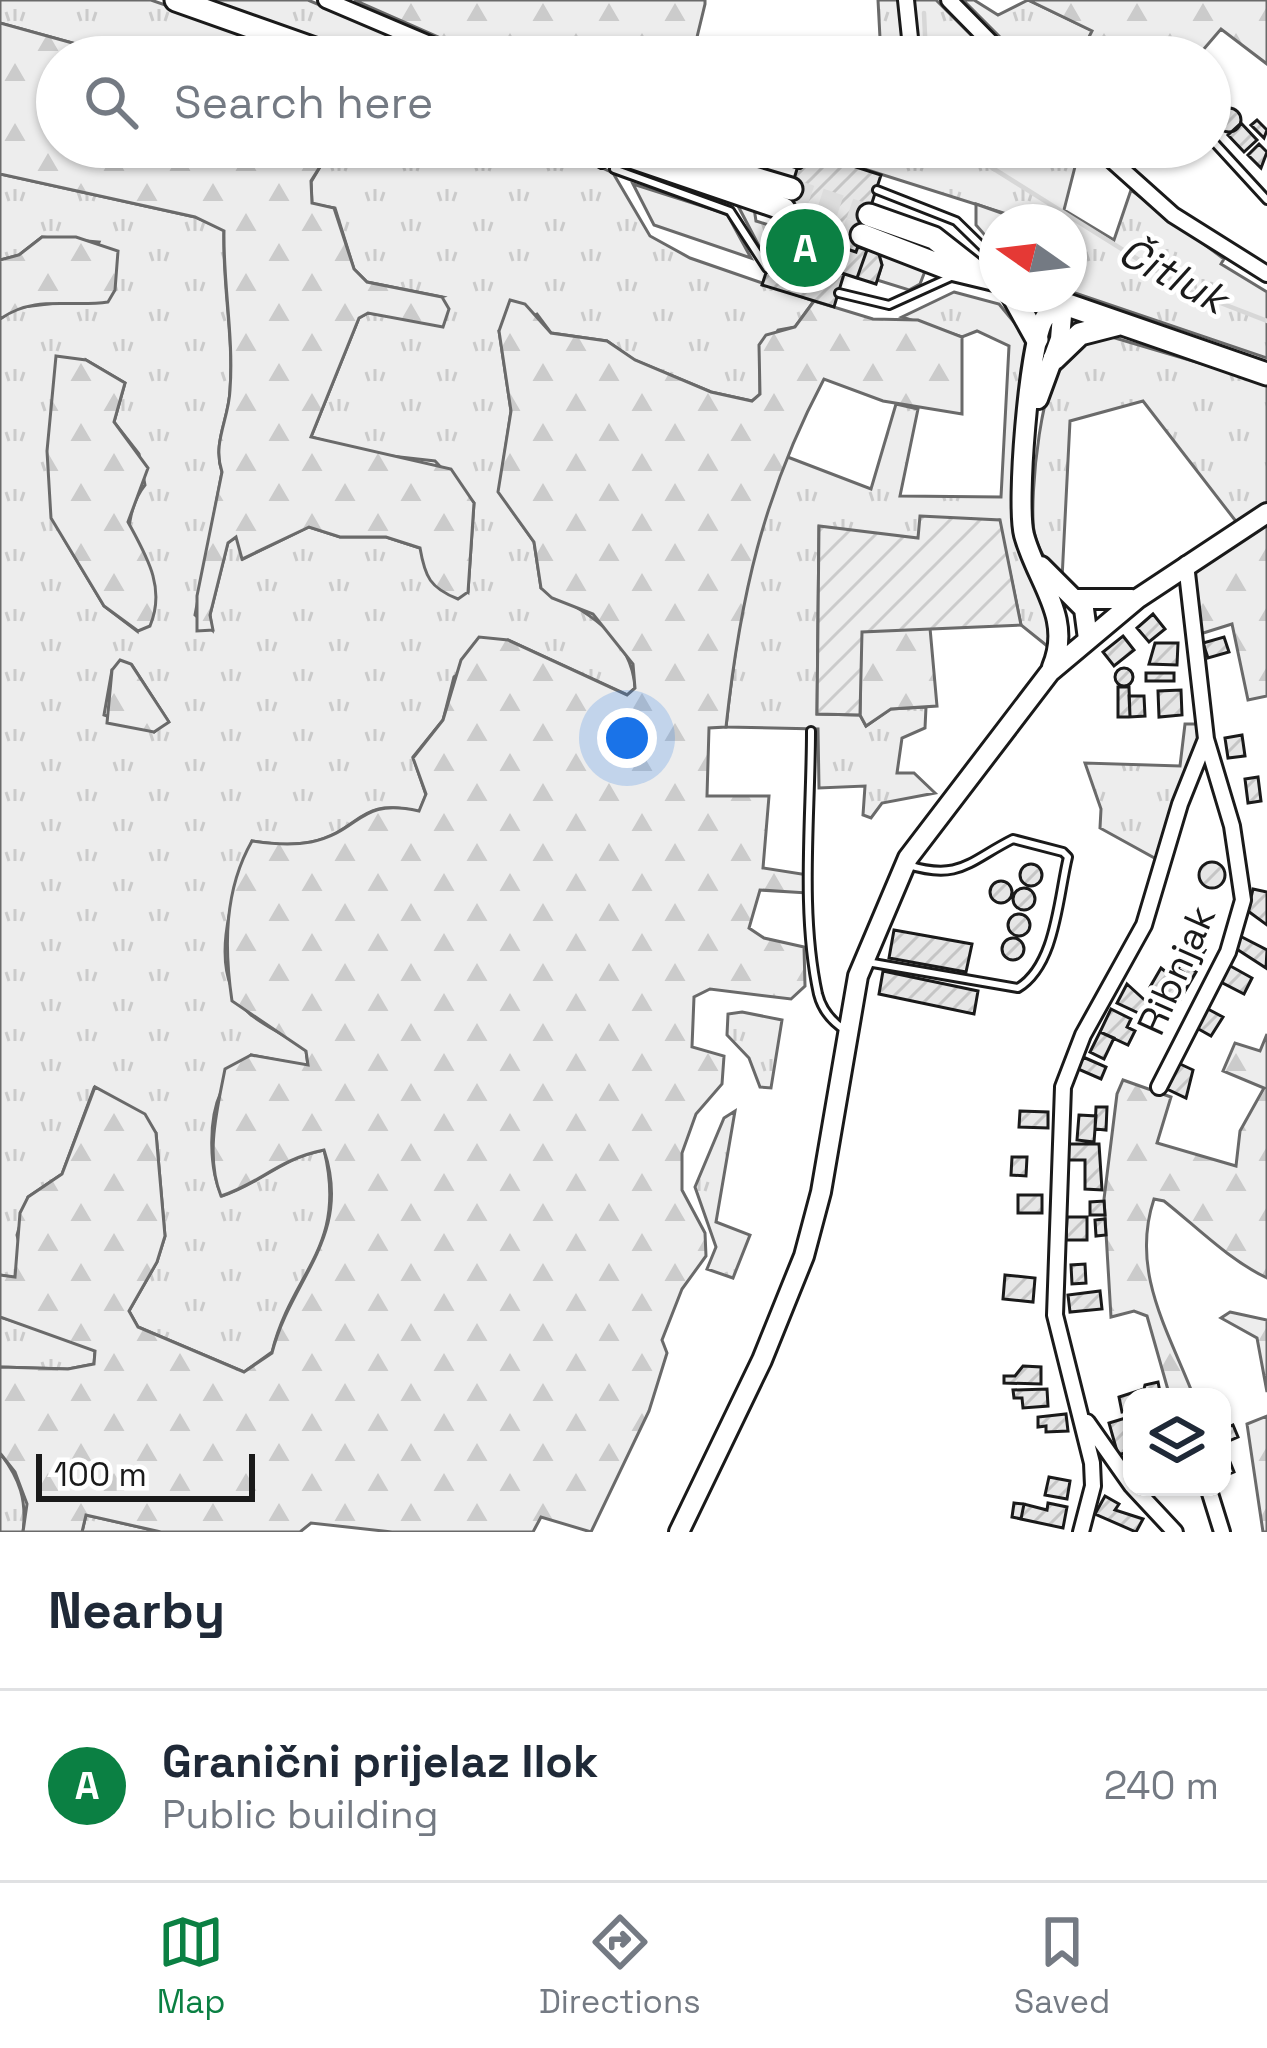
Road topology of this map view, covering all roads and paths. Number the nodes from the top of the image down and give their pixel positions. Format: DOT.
graph roads {
  1 [pos="176,0"];
  2 [pos="326,0"];
  3 [pos="906,0"];
  4 [pos="949,0"];
  5 [pos="278,36"];
  6 [pos="411,36"];
  7 [pos="910,36"];
  8 [pos="984,36"];
  9 [pos="1231,161"];
  10 [pos="633,168"];
  11 [pos="645,168"];
  12 [pos="719,168"];
  13 [pos="1120,168"];
  14 [pos="877,190"];
  15 [pos="1267,200"];
  16 [pos="979,253"];
  17 [pos="979,265"];
  18 [pos="767,268"];
  19 [pos="961,272"];
  20 [pos="979,273"];
  21 [pos="1267,274"];
  22 [pos="839,293"];
  23 [pos="1022,312"];
  24 [pos="1051,312"];
  25 [pos="1063,312"];
  26 [pos="1086,312"];
  27 [pos="1119,324"];
  28 [pos="1037,339"];
  29 [pos="1054,359"];
  30 [pos="1267,374"];
  31 [pos="1029,420"];
  32 [pos="1267,513"];
  33 [pos="1030,553"];
  34 [pos="1186,564"];
  35 [pos="1137,598"];
  36 [pos="1075,599"];
  37 [pos="1060,618"];
  38 [pos="1088,639"];
  39 [pos="1050,672"];
  40 [pos="811,731"];
  41 [pos="1205,740"];
  42 [pos="905,864"];
  43 [pos="863,962"];
  44 [pos="848,1032"];
  45 [pos="1159,1087"];
  46 [pos="1080,1413"];
  47 [pos="1123,1473"];
  48 [pos="1141,1496"];
  49 [pos="1211,1496"];
  50 [pos="679,1532"];
  51 [pos="1082,1532"];
  52 [pos="1175,1532"];
  53 [pos="1222,1532"];
  1 -- 5 [label="main road"];
  2 -- 6 [label="street"];
  3 -- 7 [label="street"];
  4 -- 8 [label="street"];
  9 -- 15 [label="lane"];
  10 -- 18 [label="lane"];
  11 -- 12 [label="main road"];
  13 -- 21 [label="street"];
  14 -- 16 [label="lane"];
  17 -- 19 [label="main road"];
  19 -- 20 [label="main road"];
  19 -- 22 [label="lane"];
  23 -- 28 [label="main road"];
  24 -- 28 [label="main road"];
  25 -- 29 [label="main road"];
  26 -- 27 [label="main road"];
  27 -- 29 [label="main road"];
  27 -- 30 [label="main road"];
  28 -- 31 [label="main road"];
  29 -- 31 [label="main road"];
  31 -- 33 [label="main road"];
  32 -- 34 [label="main road"];
  33 -- 36 [label="main road"];
  33 -- 37 [label="main road"];
  34 -- 35 [label="main road"];
  34 -- 41 [label="street"];
  35 -- 36 [label="main road"];
  35 -- 38 [label="main road"];
  36 -- 38 [label="main road"];
  37 -- 38 [label="main road"];
  37 -- 39 [label="main road"];
  38 -- 39 [label="main road"];
  39 -- 42 [label="main road"];
  40 -- 44 [label="lane"];
  41 -- 45 [label="street, Ribnjak"];
  41 -- 46 [label="street"];
  42 -- 43 [label="main road"];
  42 -- 43 [label="lane"];
  43 -- 44 [label="main road"];
  44 -- 50 [label="main road"];
  46 -- 47 [label="street"];
  46 -- 51 [label="street"];
  48 -- 52 [label="street"];
  49 -- 53 [label="street"];
}
